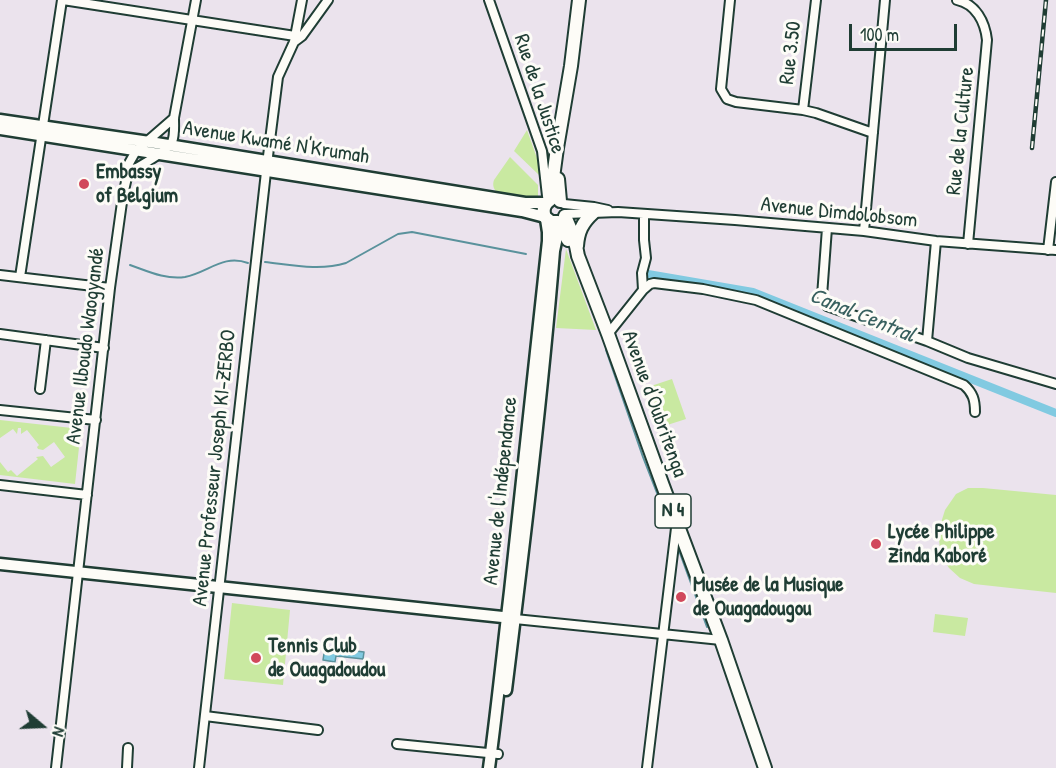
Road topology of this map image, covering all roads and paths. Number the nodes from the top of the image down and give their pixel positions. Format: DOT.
graph roads {
  1 [pos="62,0"];
  2 [pos="196,0"];
  3 [pos="302,0"];
  4 [pos="328,0"];
  5 [pos="489,0"];
  6 [pos="579,0"];
  7 [pos="730,0"];
  8 [pos="816,0"];
  9 [pos="885,0"];
  10 [pos="957,0"];
  11 [pos="194,20"];
  12 [pos="294,39"];
  13 [pos="802,110"];
  14 [pos="174,118"];
  15 [pos="0,120"];
  16 [pos="0,129"];
  17 [pos="42,131"];
  18 [pos="873,133"];
  19 [pos="146,141"];
  20 [pos="171,145"];
  21 [pos="136,151"];
  22 [pos="159,154"];
  23 [pos="267,166"];
  24 [pos="128,173"];
  25 [pos="1056,182"];
  26 [pos="555,211"];
  27 [pos="618,212"];
  28 [pos="592,213"];
  29 [pos="644,214"];
  30 [pos="827,228"];
  31 [pos="864,231"];
  32 [pos="936,242"];
  33 [pos="968,244"];
  34 [pos="1052,250"];
  35 [pos="578,251"];
  36 [pos="0,275"];
  37 [pos="20,277"];
  38 [pos="110,288"];
  39 [pos="643,290"];
  40 [pos="0,334"];
  41 [pos="608,334"];
  42 [pos="46,340"];
  43 [pos="927,341"];
  44 [pos="104,348"];
  45 [pos="1056,384"];
  46 [pos="40,389"];
  47 [pos="0,410"];
  48 [pos="975,412"];
  49 [pos="96,420"];
  50 [pos="0,485"];
  51 [pos="87,495"];
  52 [pos="677,521"];
  53 [pos="0,564"];
  54 [pos="79,573"];
  55 [pos="219,588"];
  56 [pos="511,618"];
  57 [pos="663,634"];
  58 [pos="721,640"];
  59 [pos="205,716"];
  60 [pos="318,730"];
  61 [pos="397,744"];
  62 [pos="128,748"];
  63 [pos="494,754"];
  64 [pos="56,768"];
  65 [pos="127,768"];
  66 [pos="199,768"];
  67 [pos="489,768"];
  68 [pos="496,768"];
  69 [pos="647,768"];
  70 [pos="765,768"];
  1 -- 11 [label="street"];
  1 -- 17 [label="street"];
  2 -- 11 [label="street"];
  3 -- 12 [label="street"];
  4 -- 12 [label="street"];
  5 -- 26 [label="street, Rue de la Justice"];
  6 -- 26 [label="highway"];
  7 -- 13 [label="street"];
  8 -- 13 [label="street, Rue 3.50"];
  9 -- 18 [label="street"];
  10 -- 33 [label="street, Rue de la Culture"];
  11 -- 12 [label="street"];
  11 -- 14 [label="street"];
  12 -- 23 [label="street, Avenue Professeur Joseph KI-ZERBO"];
  13 -- 18 [label="street"];
  14 -- 19 [label="street"];
  14 -- 20 [label="street"];
  15 -- 17 [label="main road, Avenue Kwamé N'Krumah"];
  16 -- 17 [label="main road, Avenue Kwamé N'Krumah"];
  17 -- 19 [label="main road, Avenue Kwamé N'Krumah"];
  17 -- 21 [label="main road, Avenue Kwamé N'Krumah"];
  17 -- 37 [label="street"];
  18 -- 31 [label="street"];
  19 -- 20 [label="main road, Avenue Kwamé N'Krumah"];
  19 -- 21 [label="street"];
  20 -- 22 [label="street"];
  20 -- 23 [label="main road, Avenue Kwamé N'Krumah"];
  21 -- 22 [label="main road, Avenue Kwamé N'Krumah"];
  21 -- 24 [label="street, Avenue Ilboudo Waogyandé"];
  22 -- 23 [label="main road, Avenue Kwamé N'Krumah"];
  22 -- 24 [label="street"];
  23 -- 26 [label="main road, Avenue Kwamé N'Krumah"];
  23 -- 55 [label="street, Avenue Professeur Joseph KI-ZERBO"];
  24 -- 38 [label="street, Avenue Ilboudo Waogyandé"];
  25 -- 34 [label="street"];
  26 -- 27 [label="street, Avenue Dimdolobsom"];
  26 -- 28 [label="street, Avenue Dimdolobsom"];
  26 -- 35 [label="highway, Avenue d'Oubritenga / N 4"];
  26 -- 56 [label="main road, Avenue de l'Indépendance"];
  27 -- 28 [label="street, Avenue Dimdolobsom"];
  27 -- 29 [label="street, Avenue Dimdolobsom"];
  28 -- 35 [label="highway"];
  29 -- 30 [label="street, Avenue Dimdolobsom"];
  29 -- 39 [label="street"];
  30 -- 31 [label="street, Avenue Dimdolobsom"];
  30 -- 43 [label="street"];
  31 -- 32 [label="street, Avenue Dimdolobsom"];
  32 -- 33 [label="street, Avenue Dimdolobsom"];
  32 -- 43 [label="street"];
  33 -- 34 [label="street, Avenue Dimdolobsom"];
  35 -- 41 [label="highway, Avenue d'Oubritenga / N 4"];
  36 -- 37 [label="street"];
  37 -- 38 [label="street"];
  38 -- 44 [label="street, Avenue Ilboudo Waogyandé"];
  39 -- 41 [label="street"];
  39 -- 48 [label="street"];
  40 -- 42 [label="street"];
  41 -- 52 [label="highway, Avenue d'Oubritenga / N 4"];
  42 -- 44 [label="street"];
  42 -- 46 [label="street"];
  43 -- 45 [label="street"];
  44 -- 49 [label="street, Avenue Ilboudo Waogyandé"];
  47 -- 49 [label="street"];
  49 -- 51 [label="street, Avenue Ilboudo Waogyandé"];
  50 -- 51 [label="street"];
  51 -- 54 [label="street, Avenue Ilboudo Waogyandé"];
  52 -- 57 [label="street"];
  52 -- 58 [label="highway, Avenue d'Oubritenga / N 4"];
  53 -- 54 [label="main road"];
  54 -- 55 [label="main road"];
  54 -- 64 [label="street, Avenue Ilboudo Waogyandé"];
  55 -- 56 [label="main road"];
  55 -- 59 [label="street, Avenue Professeur Joseph KI-ZERBO"];
  56 -- 57 [label="street"];
  56 -- 63 [label="main road, Avenue de l'Indépendance"];
  57 -- 58 [label="street"];
  57 -- 69 [label="street"];
  58 -- 70 [label="highway, Avenue d'Oubritenga / N 4"];
  59 -- 60 [label="street"];
  59 -- 66 [label="street, Avenue Professeur Joseph KI-ZERBO"];
  61 -- 63 [label="street"];
  62 -- 65 [label="street"];
  63 -- 67 [label="main road, Avenue de l'Indépendance"];
  63 -- 68 [label="main road, Avenue de l'Indépendance"];
}
